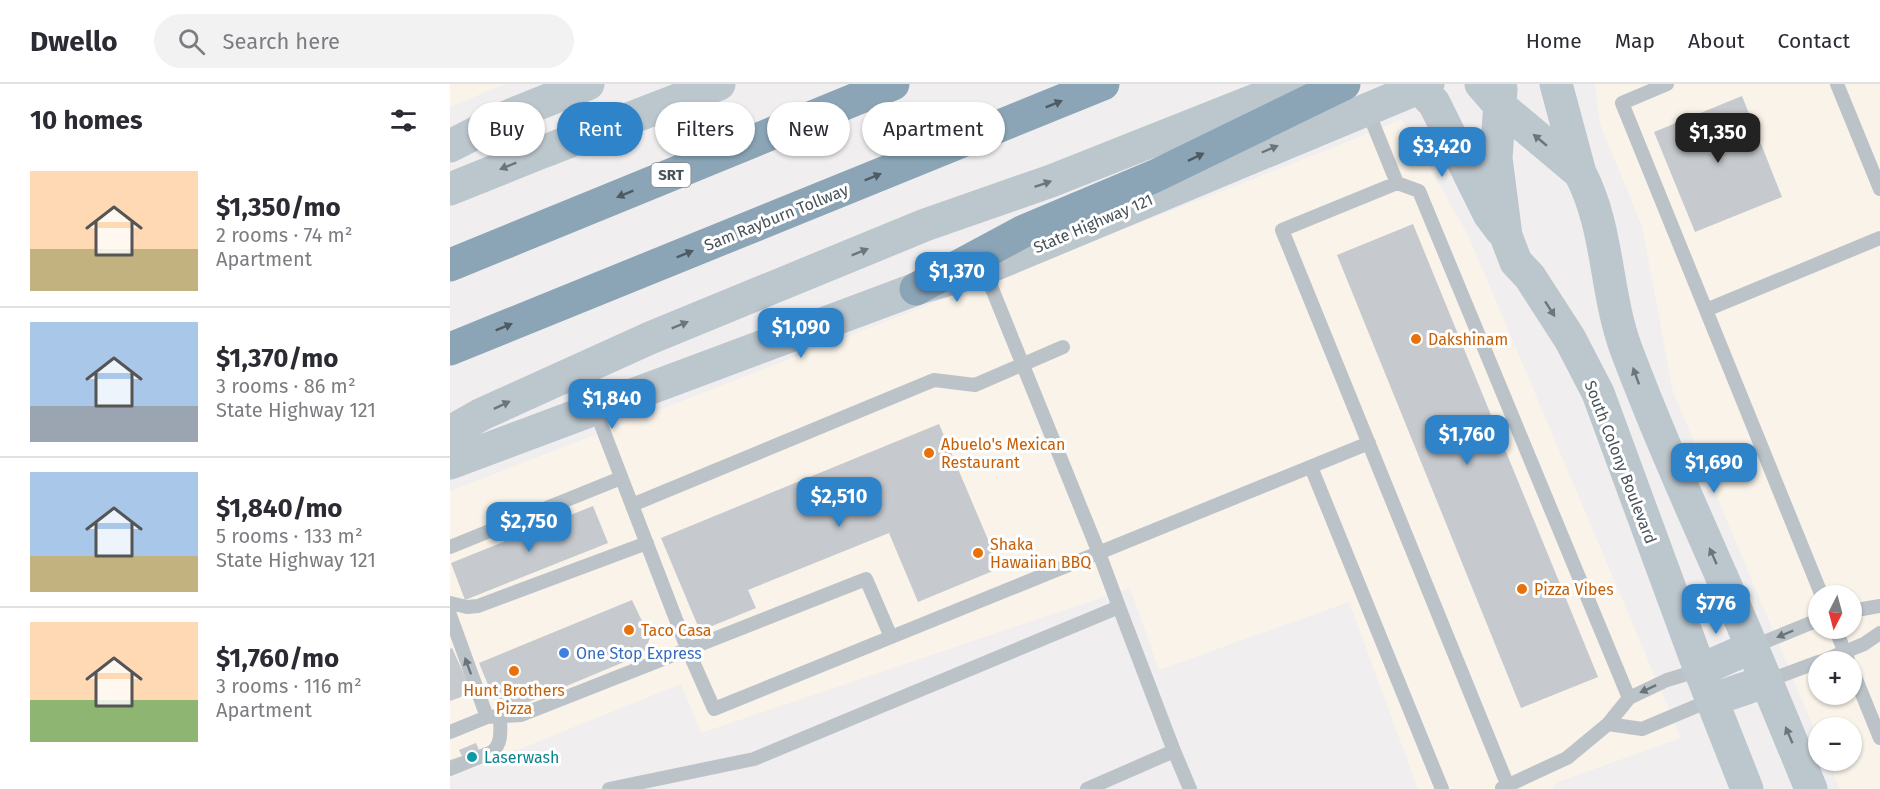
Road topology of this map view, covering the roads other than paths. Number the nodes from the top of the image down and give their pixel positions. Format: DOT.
graph roads {
  1 [pos="588,84"];
  2 [pos="719,84"];
  3 [pos="893,84"];
  4 [pos="1102,84"];
  5 [pos="1296,84"];
  6 [pos="1344,84"];
  7 [pos="1415,84"];
  8 [pos="1428,84"];
  9 [pos="1556,84"];
  10 [pos="1667,84"];
  11 [pos="1837,84"];
  12 [pos="1494,91"];
  13 [pos="1367,109"];
  14 [pos="450,146"];
  15 [pos="1580,173"];
  16 [pos="1397,183"];
  17 [pos="450,189"];
  18 [pos="1880,189"];
  19 [pos="1880,238"];
  20 [pos="1511,249"];
  21 [pos="450,266"];
  22 [pos="984,269"];
  23 [pos="916,289"];
  24 [pos="1706,310"];
  25 [pos="1063,347"];
  26 [pos="450,349"];
  27 [pos="1023,364"];
  28 [pos="595,409"];
  29 [pos="450,432"];
  30 [pos="1369,443"];
  31 [pos="450,463"];
  32 [pos="1311,467"];
  33 [pos="621,478"];
  34 [pos="632,505"];
  35 [pos="647,543"];
  36 [pos="450,547"];
  37 [pos="1100,553"];
  38 [pos="1818,585"];
  39 [pos="450,603"];
  40 [pos="1880,606"];
  41 [pos="1119,607"];
  42 [pos="1862,609"];
  43 [pos="450,615"];
  44 [pos="1808,624"];
  45 [pos="1880,633"];
  46 [pos="891,637"];
  47 [pos="1752,647"];
  48 [pos="687,648"];
  49 [pos="1855,651"];
  50 [pos="1808,666"];
  51 [pos="1767,681"];
  52 [pos="1705,685"];
  53 [pos="1862,694"];
  54 [pos="1629,698"];
  55 [pos="493,717"];
  56 [pos="1608,724"];
  57 [pos="450,732"];
  58 [pos="1880,738"];
  59 [pos="1174,751"];
  60 [pos="450,769"];
  61 [pos="1504,787"];
  62 [pos="609,789"];
  63 [pos="1087,789"];
  64 [pos="1190,789"];
  65 [pos="1442,789"];
  66 [pos="1747,789"];
  67 [pos="1811,789"];
  1 -- 14 [label="main road"];
  2 -- 17 [label="main road, one-way"];
  3 -- 21 [label="highway, SRT, one-way"];
  26 -- 4 [label="highway, Sam Rayburn Tollway, one-way"];
  29 -- 5 [label="main road, one-way"];
  23 -- 6 [label="highway, one-way"];
  7 -- 20 [label="main road, South Colony Boulevard"];
  8 -- 13 [label="main road, State Highway 121"];
  9 -- 15 [label="main road"];
  10 -- 24 [label="lane"];
  11 -- 18 [label="lane"];
  15 -- 12 [label="main road, one-way"];
  12 -- 20 [label="main road"];
  13 -- 16 [label="lane"];
  22 -- 13 [label="main road, State Highway 121, one-way"];
  47 -- 15 [label="main road, one-way"];
  16 -- 30 [label="lane"];
  16 -- 54 [label="lane"];
  19 -- 24 [label="lane"];
  20 -- 52 [label="main road, South Colony Boulevard, one-way"];
  22 -- 23 [label="main road, State Highway 121"];
  22 -- 27 [label="lane"];
  23 -- 28 [label="main road, State Highway 121"];
  24 -- 38 [label="lane"];
  25 -- 27 [label="lane"];
  27 -- 34 [label="lane"];
  27 -- 37 [label="lane"];
  28 -- 31 [label="main road, State Highway 121"];
  28 -- 33 [label="lane"];
  30 -- 32 [label="lane"];
  30 -- 61 [label="lane"];
  32 -- 37 [label="lane"];
  32 -- 65 [label="lane"];
  33 -- 34 [label="lane"];
  33 -- 36 [label="lane"];
  34 -- 35 [label="lane"];
  35 -- 39 [label="lane"];
  35 -- 48 [label="lane"];
  37 -- 41 [label="lane"];
  37 -- 46 [label="lane"];
  40 -- 42 [label="lane"];
  41 -- 59 [label="lane"];
  41 -- 62 [label="lane"];
  55 -- 43 [label="lane, one-way"];
  44 -- 47 [label="lane, one-way"];
  45 -- 49 [label="lane"];
  46 -- 48 [label="lane"];
  46 -- 48 [label="lane"];
  47 -- 51 [label="main road"];
  47 -- 52 [label="main road"];
  48 -- 55 [label="lane"];
  50 -- 51 [label="lane"];
  51 -- 52 [label="main road"];
  67 -- 51 [label="main road, one-way"];
  52 -- 54 [label="lane, one-way"];
  52 -- 56 [label="lane"];
  52 -- 66 [label="main road, South Colony Boulevard"];
  53 -- 58 [label="lane"];
  54 -- 56 [label="lane"];
  55 -- 57 [label="lane"];
  55 -- 60 [label="lane"];
  56 -- 61 [label="lane"];
  59 -- 63 [label="lane"];
  59 -- 64 [label="lane"];
}
